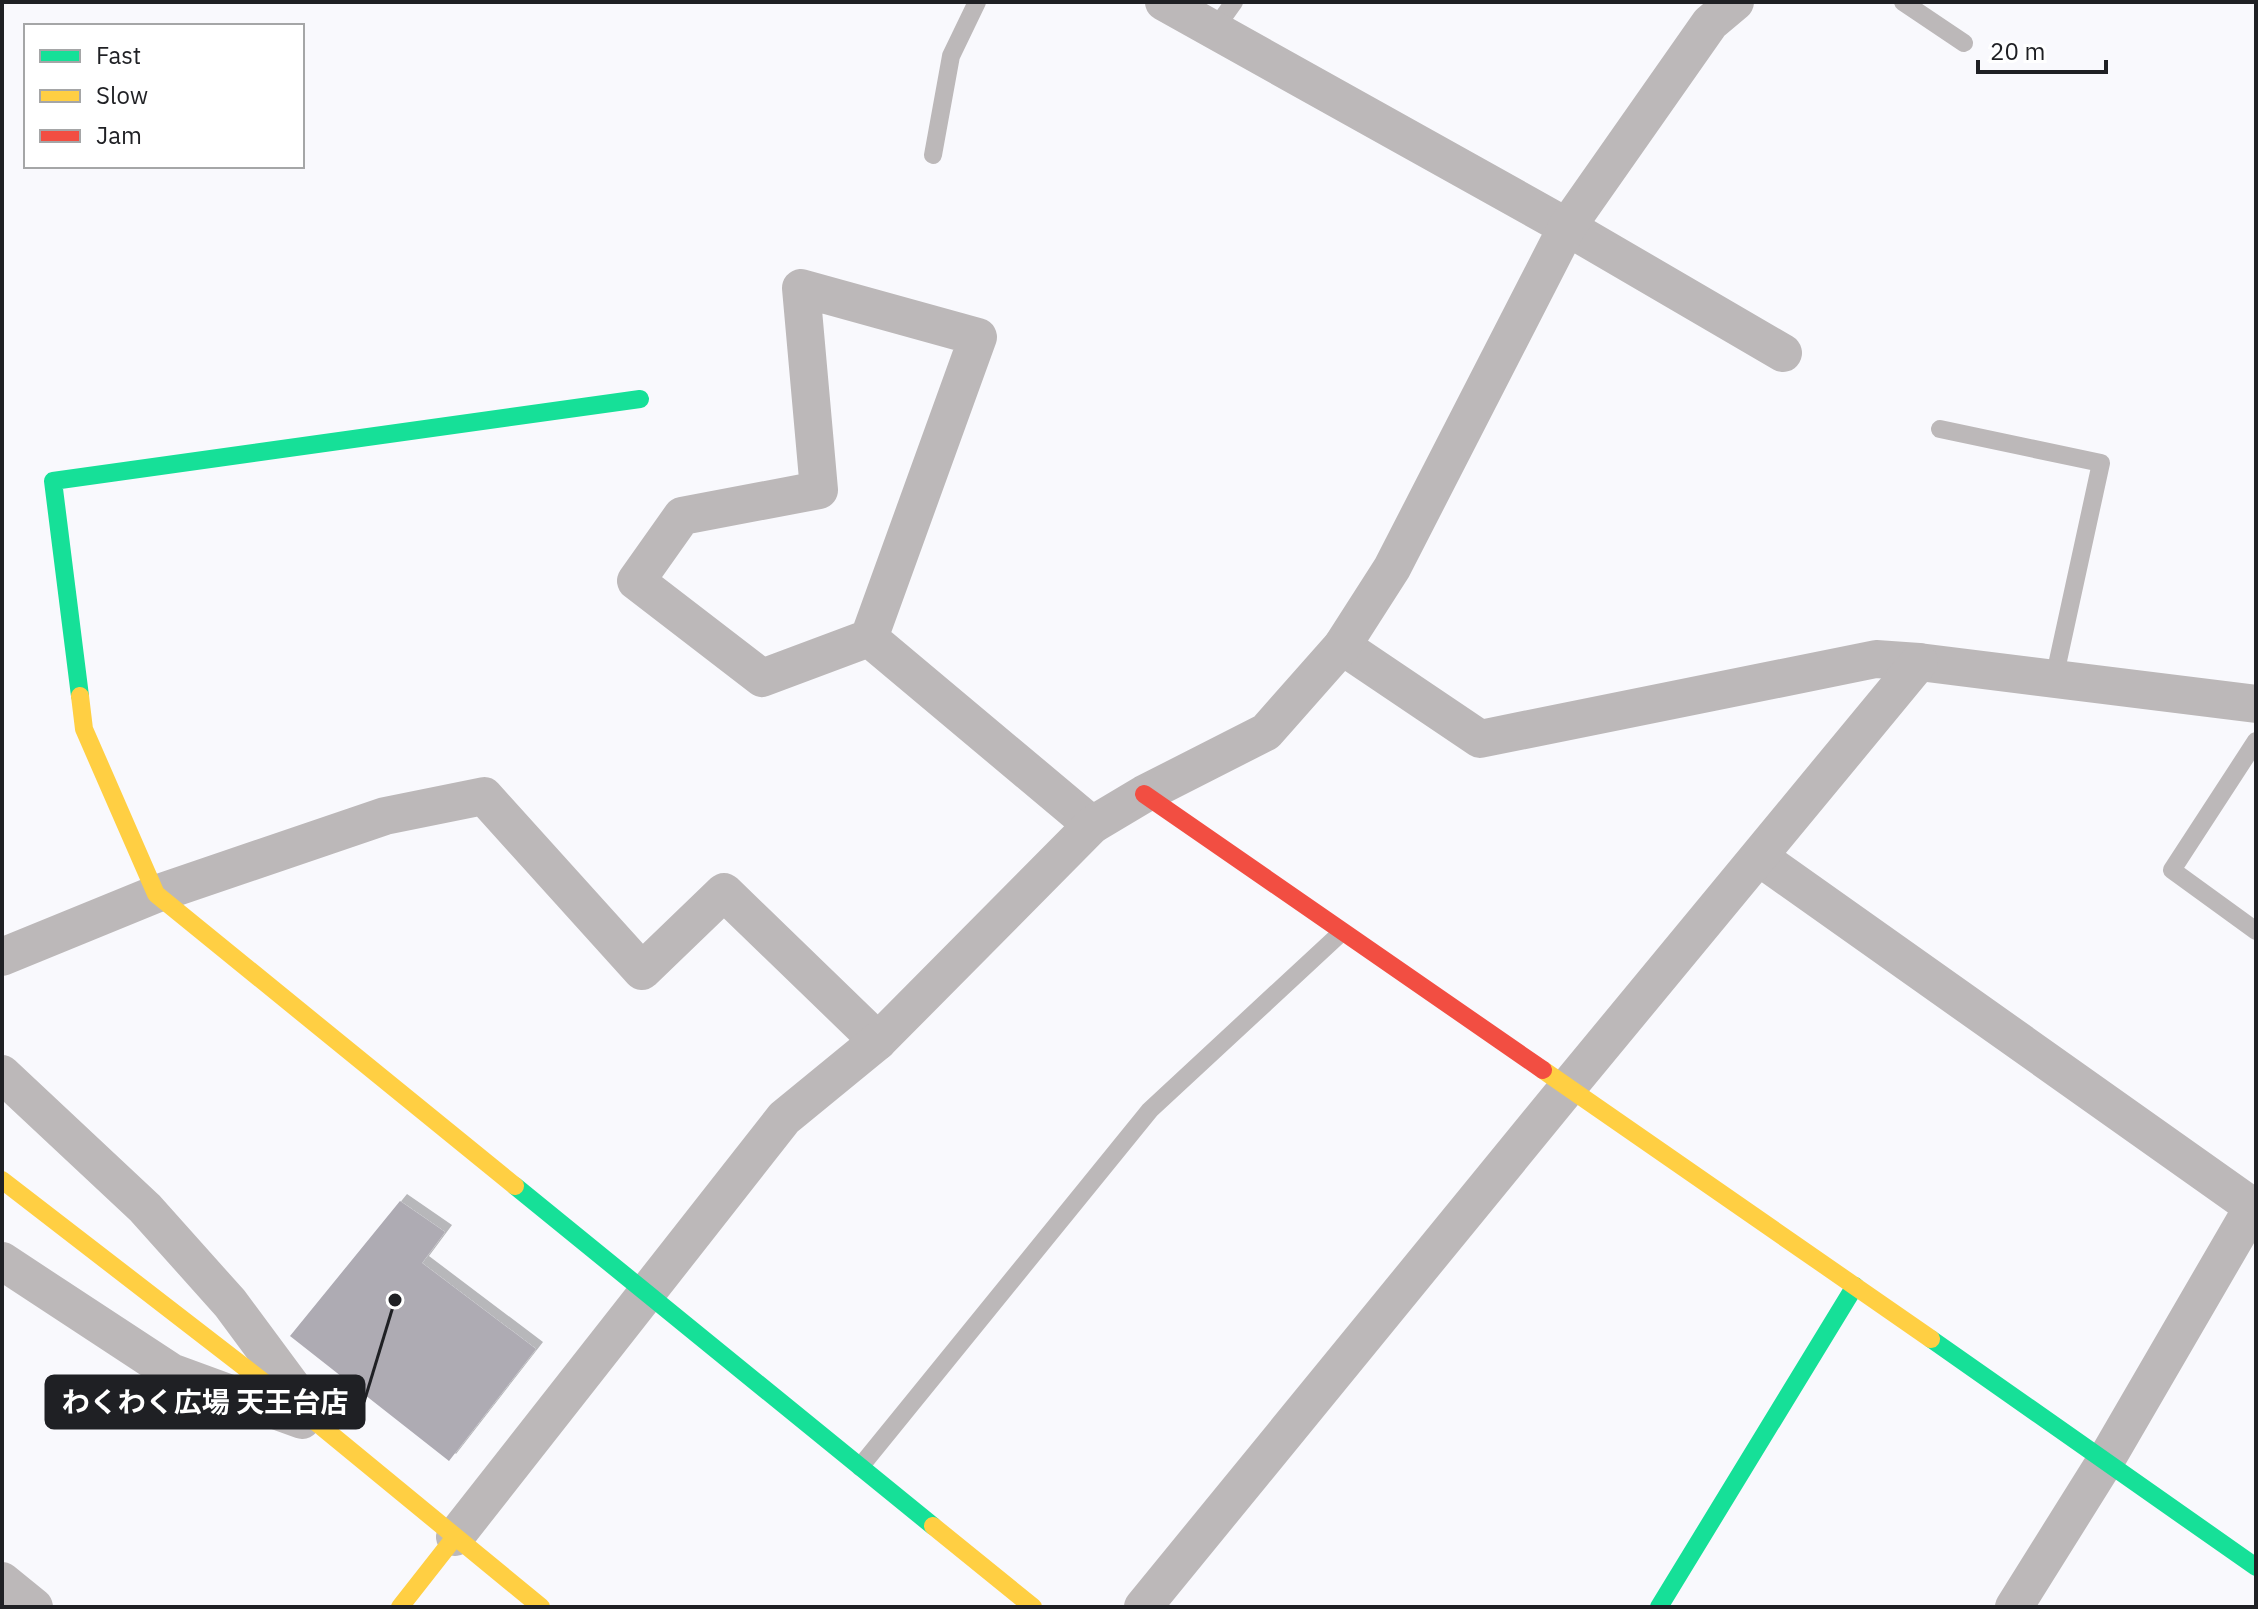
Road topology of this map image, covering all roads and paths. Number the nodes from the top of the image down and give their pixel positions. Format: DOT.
graph roads {
  1 [pos="977,2"];
  2 [pos="1164,2"];
  3 [pos="1735,2"];
  4 [pos="1903,2"];
  5 [pos="1224,16"];
  6 [pos="1964,43"];
  7 [pos="933,155"];
  8 [pos="1567,227"];
  9 [pos="1783,353"];
  10 [pos="640,399"];
  11 [pos="1940,429"];
  12 [pos="869,638"];
  13 [pos="1342,646"];
  14 [pos="1919,662"];
  15 [pos="2054,679"];
  16 [pos="2256,704"];
  17 [pos="2256,741"];
  18 [pos="1144,794"];
  19 [pos="1092,825"];
  20 [pos="1759,857"];
  21 [pos="156,894"];
  22 [pos="1343,931"];
  23 [pos="2256,931"];
  24 [pos="2,957"];
  25 [pos="878,1041"];
  26 [pos="2,1074"];
  27 [pos="1568,1087"];
  28 [pos="2,1180"];
  29 [pos="2,1261"];
  30 [pos="1855,1286"];
  31 [pos="645,1293"];
  32 [pos="322,1427"];
  33 [pos="2106,1460"];
  34 [pos="860,1467"];
  35 [pos="455,1537"];
  36 [pos="2256,1567"];
  37 [pos="2,1581"];
  38 [pos="34,1607"];
  39 [pos="400,1607"];
  40 [pos="541,1607"];
  41 [pos="1033,1607"];
  42 [pos="1143,1607"];
  43 [pos="1659,1607"];
  44 [pos="2014,1607"];
  1 -- 7 [label="lane"];
  2 -- 5 [label="street"];
  3 -- 8 [label="street"];
  4 -- 6 [label="lane"];
  5 -- 8 [label="street"];
  8 -- 9 [label="street"];
  8 -- 13 [label="street"];
  10 -- 21 [label="street"];
  11 -- 15 [label="lane"];
  12 -- 12 [label="street"];
  12 -- 19 [label="street"];
  13 -- 14 [label="street"];
  13 -- 18 [label="street"];
  14 -- 15 [label="street"];
  14 -- 20 [label="street"];
  15 -- 16 [label="street"];
  17 -- 23 [label="lane"];
  18 -- 19 [label="street"];
  18 -- 22 [label="street"];
  19 -- 25 [label="street"];
  20 -- 27 [label="street"];
  20 -- 33 [label="street"];
  21 -- 24 [label="street"];
  21 -- 25 [label="street"];
  21 -- 31 [label="street"];
  22 -- 27 [label="street"];
  22 -- 34 [label="lane"];
  25 -- 31 [label="street"];
  26 -- 32 [label="street"];
  27 -- 30 [label="street"];
  27 -- 42 [label="street"];
  28 -- 32 [label="street"];
  29 -- 32 [label="street"];
  30 -- 33 [label="street"];
  30 -- 43 [label="street"];
  31 -- 34 [label="street"];
  31 -- 35 [label="street"];
  32 -- 35 [label="street"];
  33 -- 36 [label="street"];
  33 -- 44 [label="street"];
  34 -- 41 [label="street"];
  35 -- 39 [label="street"];
  35 -- 40 [label="street"];
  37 -- 38 [label="street"];
}
